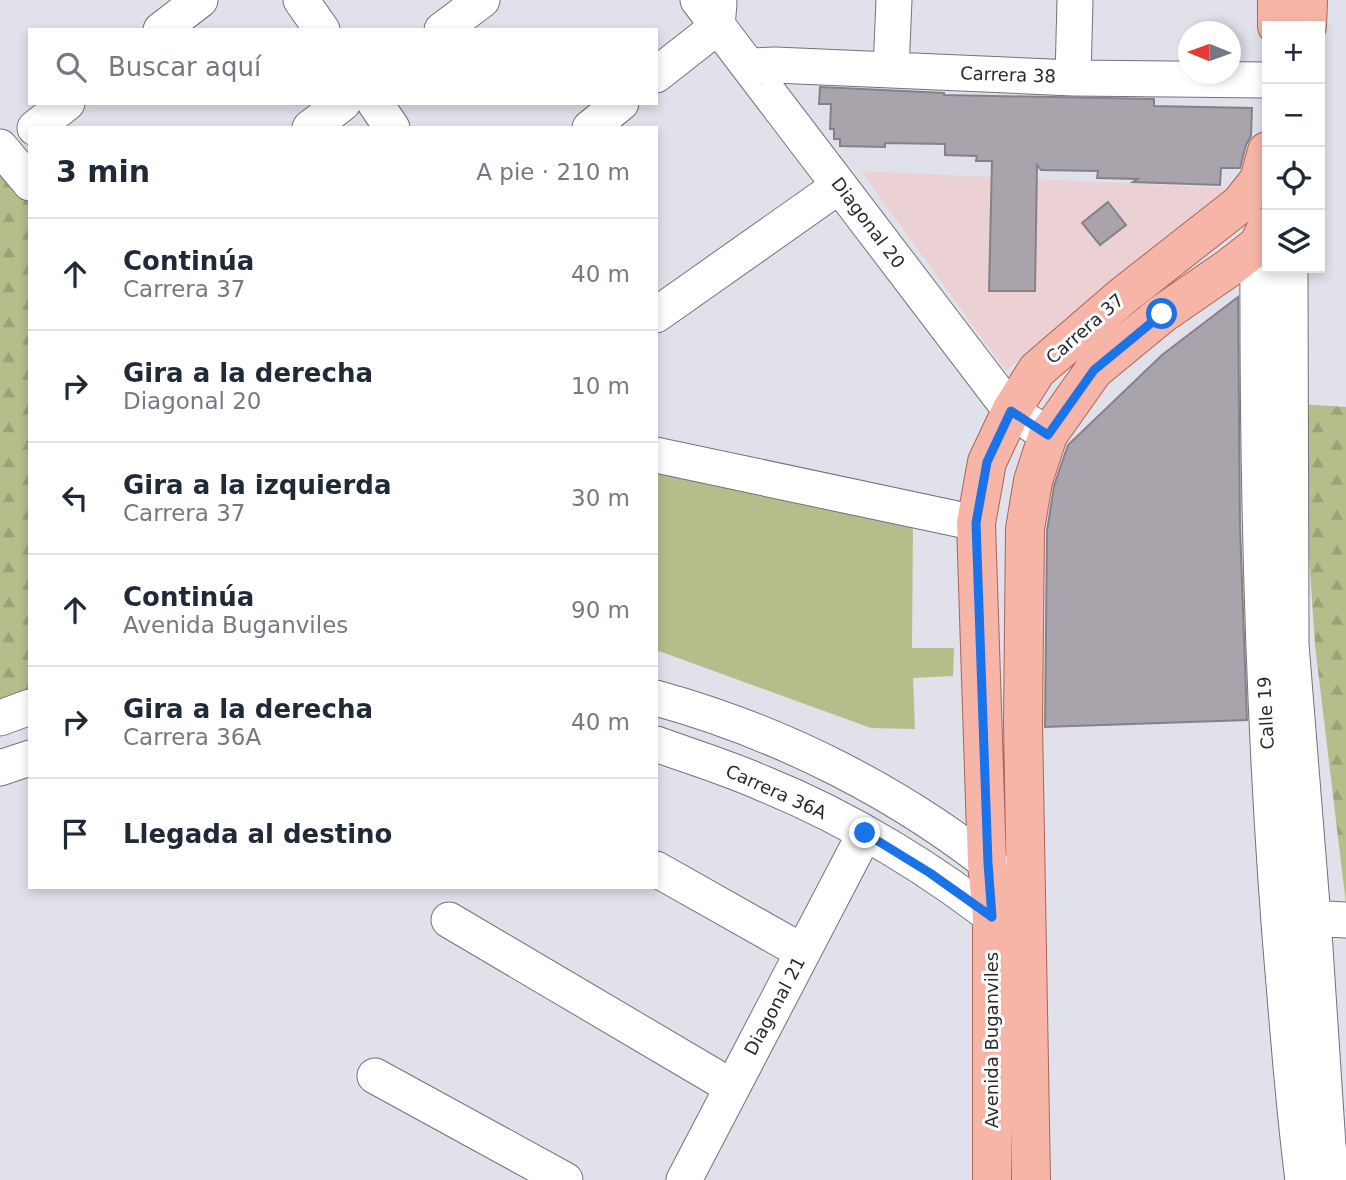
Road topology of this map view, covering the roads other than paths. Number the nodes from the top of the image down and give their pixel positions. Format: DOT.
graph roads {
  1 [pos="200,0"];
  2 [pos="301,0"];
  3 [pos="482,0"];
  4 [pos="894,0"];
  5 [pos="1074,0"];
  6 [pos="1278,0"];
  7 [pos="1308,0"];
  8 [pos="711,9"];
  9 [pos="1277,21"];
  10 [pos="1307,21"];
  11 [pos="164,28"];
  12 [pos="321,28"];
  13 [pos="445,28"];
  14 [pos="750,66"];
  15 [pos="891,70"];
  16 [pos="658,73"];
  17 [pos="1073,78"];
  18 [pos="1262,80"];
  19 [pos="64,105"];
  20 [pos="340,105"];
  21 [pos="376,105"];
  22 [pos="619,105"];
  23 [pos="38,126"];
  24 [pos="313,126"];
  25 [pos="392,126"];
  26 [pos="592,126"];
  27 [pos="11,144"];
  28 [pos="1262,167"];
  29 [pos="28,179"];
  30 [pos="839,186"];
  31 [pos="1262,237"];
  32 [pos="1262,267"];
  33 [pos="1290,273"];
  34 [pos="658,315"];
  35 [pos="1011,411"];
  36 [pos="1048,435"];
  37 [pos="658,454"];
  38 [pos="976,523"];
  39 [pos="1025,529"];
  40 [pos="658,699"];
  41 [pos="28,708"];
  42 [pos="0,718"];
  43 [pos="658,745"];
  44 [pos="28,759"];
  45 [pos="0,768"];
  46 [pos="865,833"];
  47 [pos="988,863"];
  48 [pos="658,870"];
  49 [pos="1027,895"];
  50 [pos="992,917"];
  51 [pos="1278,917"];
  52 [pos="1330,919"];
  53 [pos="449,920"];
  54 [pos="1028,946"];
  55 [pos="803,952"];
  56 [pos="375,1076"];
  57 [pos="732,1087"];
  58 [pos="517,1169"];
  59 [pos="565,1180"];
  60 [pos="684,1180"];
  61 [pos="992,1180"];
  62 [pos="1031,1180"];
  63 [pos="1303,1180"];
  64 [pos="1333,1180"];
  1 -- 11 [label="street"];
  2 -- 12 [label="street"];
  3 -- 13 [label="street"];
  4 -- 15 [label="street"];
  5 -- 17 [label="street"];
  6 -- 9 [label="main road"];
  7 -- 10 [label="main road"];
  8 -- 14 [label="street, Diagonal 20"];
  8 -- 16 [label="street"];
  14 -- 15 [label="street, Carrera 38"];
  14 -- 30 [label="street, Diagonal 20"];
  15 -- 17 [label="street, Carrera 38"];
  17 -- 18 [label="street, Carrera 38"];
  19 -- 23 [label="street"];
  20 -- 24 [label="street"];
  21 -- 25 [label="street"];
  22 -- 26 [label="street"];
  27 -- 29 [label="street"];
  28 -- 35 [label="main road, Carrera 37"];
  30 -- 34 [label="street"];
  30 -- 35 [label="street, Diagonal 20"];
  31 -- 36 [label="main road, Carrera 37"];
  32 -- 51 [label="street, Calle 19"];
  33 -- 52 [label="street, Calle 19"];
  35 -- 36 [label="street, Diagonal 20"];
  35 -- 38 [label="main road, Carrera 37"];
  36 -- 39 [label="main road, Carrera 37"];
  37 -- 38 [label="street"];
  38 -- 47 [label="main road, Avenida Buganviles"];
  39 -- 49 [label="main road, Avenida Buganviles"];
  40 -- 47 [label="street"];
  41 -- 42 [label="street"];
  43 -- 46 [label="street, Carrera 36A"];
  44 -- 45 [label="street"];
  46 -- 50 [label="street, Carrera 36A"];
  46 -- 55 [label="street, Diagonal 21"];
  47 -- 49 [label="street"];
  47 -- 50 [label="main road, Avenida Buganviles"];
  48 -- 55 [label="street"];
  49 -- 54 [label="main road, Avenida Buganviles"];
  50 -- 54 [label="street, Carrera 36A"];
  50 -- 61 [label="main road, Avenida Buganviles"];
  51 -- 52 [label="street"];
  51 -- 63 [label="street, Calle 19"];
  52 -- 64 [label="street, Calle 19"];
  53 -- 57 [label="street"];
  54 -- 62 [label="main road, Avenida Buganviles"];
  55 -- 57 [label="street, Diagonal 21"];
  56 -- 58 [label="street"];
  57 -- 60 [label="street, Diagonal 21"];
  58 -- 59 [label="street"];
}
